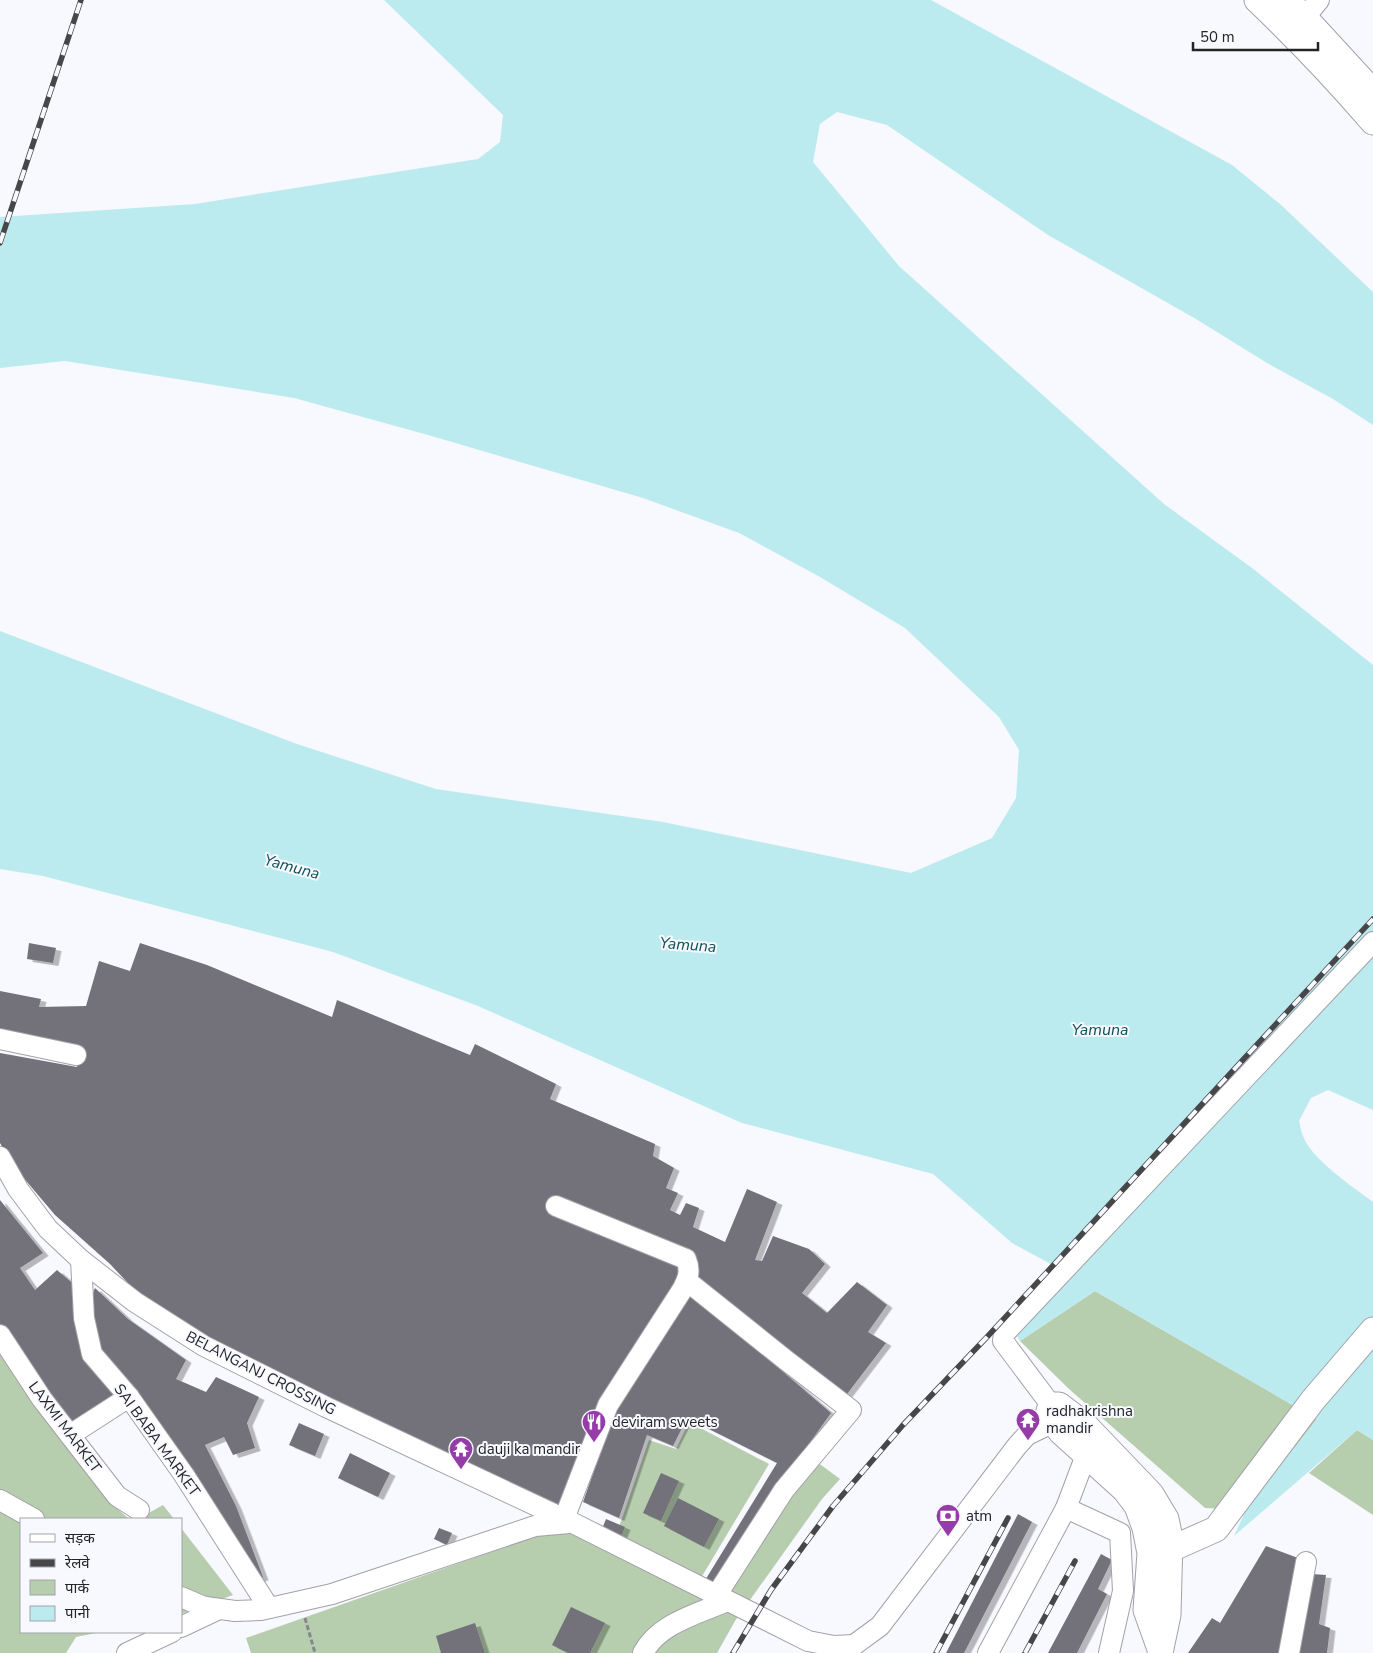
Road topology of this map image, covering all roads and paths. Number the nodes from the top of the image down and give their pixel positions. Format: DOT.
graph roads {
  1 [pos="1257,0"];
  2 [pos="1286,0"];
  3 [pos="1305,17"];
  4 [pos="1373,92"];
  5 [pos="1373,122"];
  6 [pos="1373,942"];
  7 [pos="0,1039"];
  8 [pos="76,1055"];
  9 [pos="0,1157"];
  10 [pos="556,1206"];
  11 [pos="81,1260"];
  12 [pos="687,1280"];
  13 [pos="1373,1330"];
  14 [pos="0,1335"];
  15 [pos="128,1397"];
  16 [pos="1052,1414"];
  17 [pos="70,1435"];
  18 [pos="1086,1455"];
  19 [pos="1120,1475"];
  20 [pos="0,1500"];
  21 [pos="1066,1508"];
  22 [pos="139,1510"];
  23 [pos="32,1518"];
  24 [pos="567,1521"];
  25 [pos="1160,1551"];
  26 [pos="1306,1562"];
  27 [pos="182,1597"];
  28 [pos="722,1599"];
  29 [pos="300,1601"];
  30 [pos="269,1608"];
  31 [pos="219,1609"];
  32 [pos="182,1627"];
  33 [pos="170,1633"];
  34 [pos="1160,1651"];
  35 [pos="127,1653"];
  36 [pos="316,1653"];
  37 [pos="643,1653"];
  38 [pos="988,1653"];
  39 [pos="1109,1653"];
  40 [pos="1288,1653"];
  1 -- 3 [label="main road"];
  2 -- 3 [label="main road"];
  3 -- 4 [label="main road"];
  3 -- 5 [label="main road"];
  6 -- 16 [label="street"];
  7 -- 8 [label="street"];
  9 -- 11 [label="street, BELANGANJ CROSSING"];
  10 -- 12 [label="street"];
  11 -- 15 [label="street, SAI BABA MARKET"];
  11 -- 24 [label="street, BELANGANJ CROSSING"];
  12 -- 24 [label="street"];
  12 -- 28 [label="street"];
  13 -- 25 [label="main road"];
  14 -- 17 [label="street, LAXMI MARKET"];
  15 -- 17 [label="street"];
  15 -- 30 [label="street, SAI BABA MARKET"];
  16 -- 18 [label="main road"];
  16 -- 19 [label="main road"];
  16 -- 28 [label="street, BELANGANJ CROSSING"];
  17 -- 22 [label="street, LAXMI MARKET"];
  18 -- 19 [label="main road"];
  18 -- 21 [label="street"];
  19 -- 25 [label="main road"];
  20 -- 23 [label="street"];
  21 -- 38 [label="street"];
  21 -- 39 [label="street"];
  24 -- 28 [label="street, BELANGANJ CROSSING"];
  24 -- 29 [label="street"];
  25 -- 34 [label="main road"];
  26 -- 40 [label="street"];
  27 -- 31 [label="street"];
  28 -- 37 [label="street"];
  29 -- 30 [label="street"];
  29 -- 36 [label="path"];
  30 -- 31 [label="street"];
  31 -- 32 [label="street"];
  33 -- 35 [label="street"];
}
